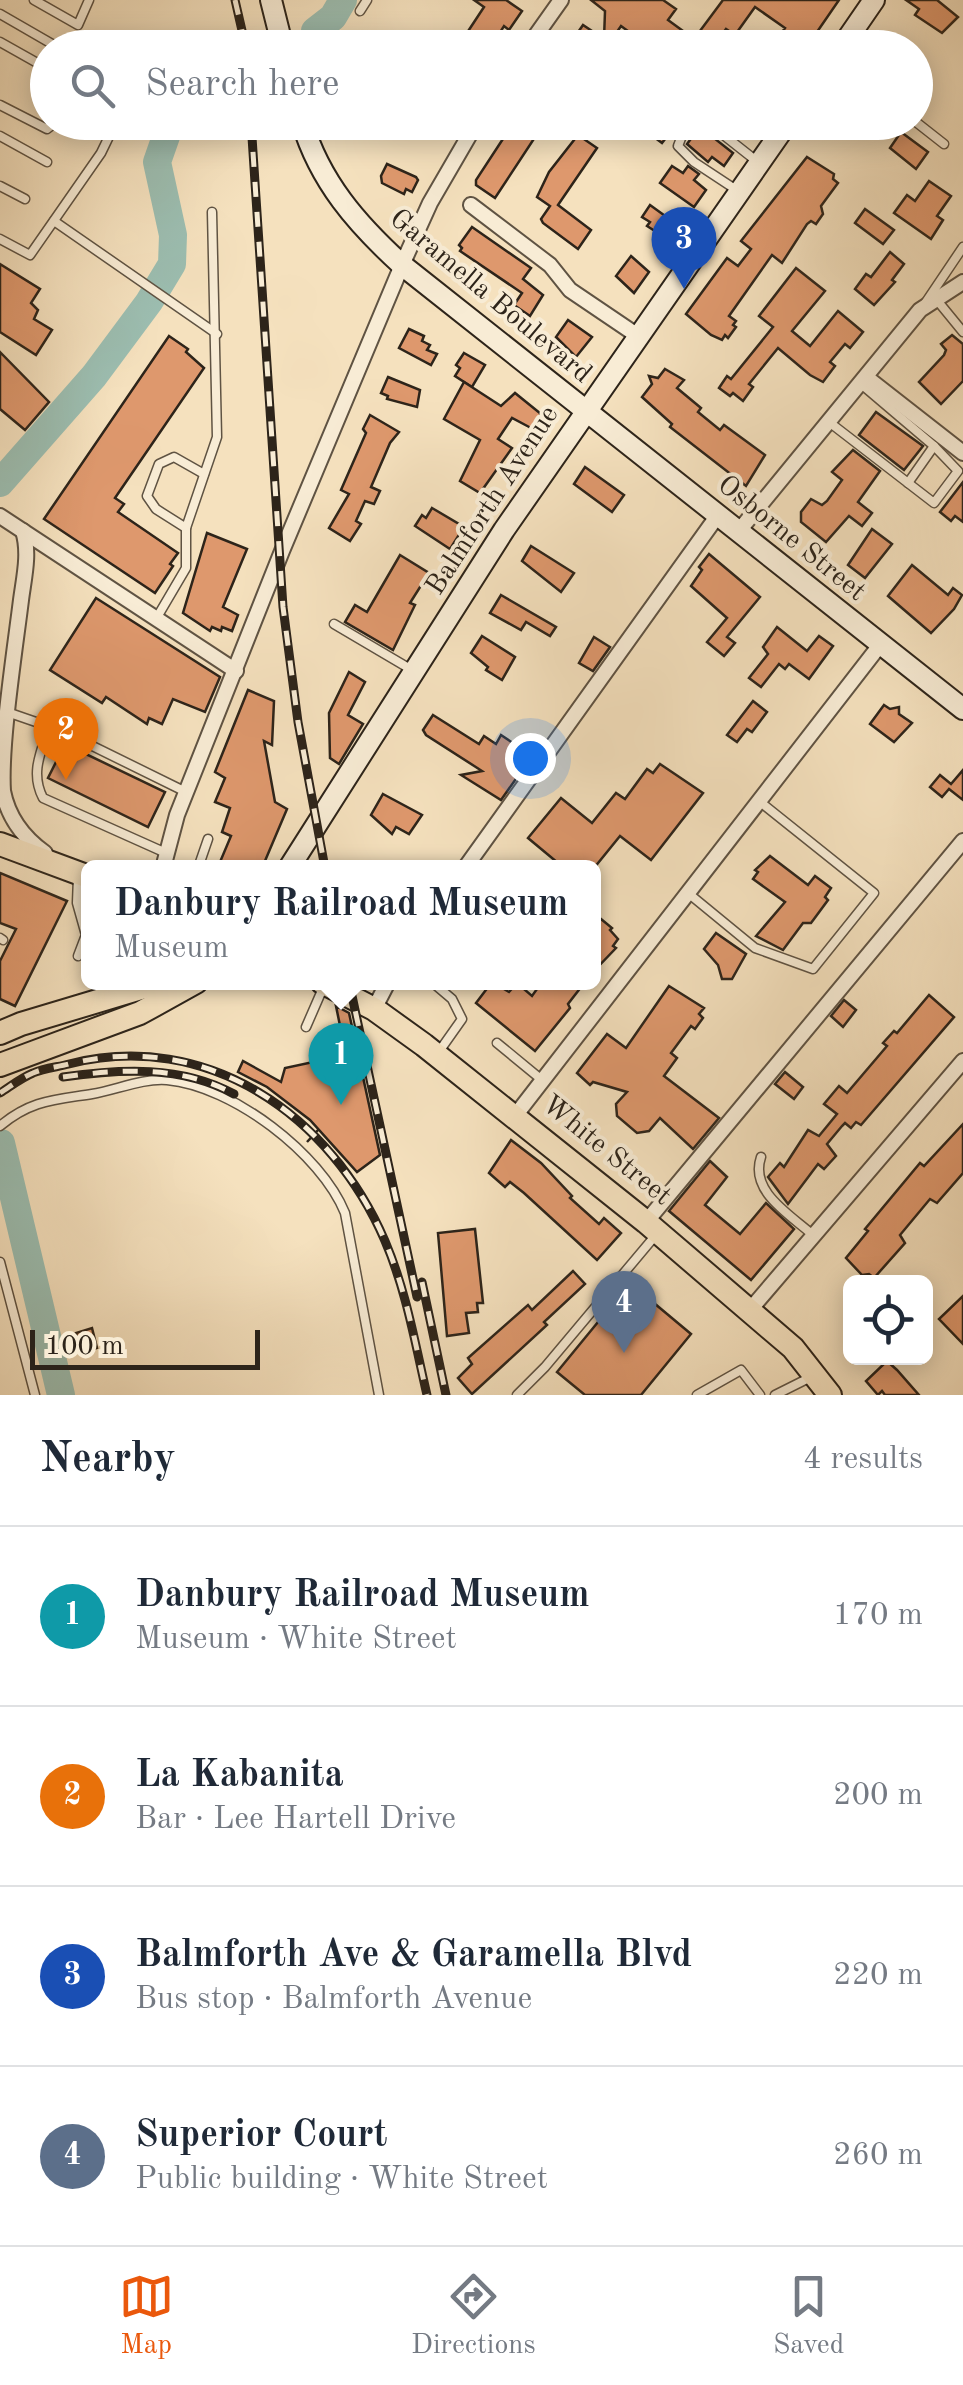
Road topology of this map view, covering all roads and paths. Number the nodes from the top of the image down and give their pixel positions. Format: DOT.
graph roads {
  1 [pos="34,0"];
  2 [pos="89,0"];
  3 [pos="271,0"];
  4 [pos="367,0"];
  5 [pos="561,0"];
  6 [pos="874,0"];
  7 [pos="360,10"];
  8 [pos="0,14"];
  9 [pos="278,30"];
  10 [pos="539,30"];
  11 [pos="853,30"];
  12 [pos="30,31"];
  13 [pos="0,42"];
  14 [pos="30,58"];
  15 [pos="0,104"];
  16 [pos="30,120"];
  17 [pos="933,135"];
  18 [pos="0,136"];
  19 [pos="108,140"];
  20 [pos="307,140"];
  21 [pos="467,140"];
  22 [pos="680,140"];
  23 [pos="730,140"];
  24 [pos="775,140"];
  25 [pos="944,144"];
  26 [pos="47,162"];
  27 [pos="759,163"];
  28 [pos="0,186"];
  29 [pos="739,192"];
  30 [pos="25,199"];
  31 [pos="472,204"];
  32 [pos="212,212"];
  33 [pos="54,221"];
  34 [pos="0,239"];
  35 [pos="963,247"];
  36 [pos="402,264"];
  37 [pos="963,282"];
  38 [pos="936,299"];
  39 [pos="920,310"];
  40 [pos="963,332"];
  41 [pos="217,334"];
  42 [pos="638,336"];
  43 [pos="863,380"];
  44 [pos="584,412"];
  45 [pos="829,422"];
  46 [pos="934,446"];
  47 [pos="963,453"];
  48 [pos="204,474"];
  49 [pos="908,483"];
  50 [pos="718,516"];
  51 [pos="11,524"];
  52 [pos="186,528"];
  53 [pos="738,532"];
  54 [pos="156,618"];
  55 [pos="334,624"];
  56 [pos="880,645"];
  57 [pos="236,671"];
  58 [pos="416,672"];
  59 [pos="963,710"];
  60 [pos="6,712"];
  61 [pos="49,727"];
  62 [pos="1,780"];
  63 [pos="186,792"];
  64 [pos="758,801"];
  65 [pos="208,839"];
  66 [pos="963,841"];
  67 [pos="0,844"];
  68 [pos="165,860"];
  69 [pos="201,860"];
  70 [pos="295,860"];
  71 [pos="471,860"];
  72 [pos="76,871"];
  73 [pos="688,893"];
  74 [pos="81,918"];
  75 [pos="81,948"];
  76 [pos="78,956"];
  77 [pos="115,990"];
  78 [pos="136,990"];
  79 [pos="182,990"];
  80 [pos="320,990"];
  81 [pos="337,990"];
  82 [pos="384,990"];
  83 [pos="441,990"];
  84 [pos="104,1000"];
  85 [pos="374,1009"];
  86 [pos="306,1028"];
  87 [pos="0,1034"];
  88 [pos="497,1043"];
  89 [pos="437,1055"];
  90 [pos="963,1061"];
  91 [pos="0,1065"];
  92 [pos="542,1080"];
  93 [pos="515,1116"];
  94 [pos="0,1126"];
  95 [pos="319,1129"];
  96 [pos="300,1150"];
  97 [pos="761,1158"];
  98 [pos="652,1227"];
  99 [pos="814,1236"];
  100 [pos="0,1262"];
  101 [pos="750,1312"];
  102 [pos="815,1375"];
  103 [pos="35,1395"];
  104 [pos="380,1395"];
  105 [pos="517,1395"];
  106 [pos="697,1395"];
  107 [pos="760,1395"];
  108 [pos="774,1395"];
  109 [pos="830,1395"];
  1 -- 2 [label="lane"];
  3 -- 9 [label="street"];
  4 -- 7 [label="lane"];
  5 -- 10 [label="street"];
  6 -- 11 [label="street"];
  8 -- 12 [label="lane"];
  13 -- 14 [label="lane"];
  15 -- 16 [label="lane"];
  17 -- 25 [label="lane"];
  18 -- 26 [label="lane"];
  19 -- 33 [label="lane"];
  20 -- 36 [label="street, Garamella Boulevard"];
  21 -- 36 [label="street"];
  22 -- 29 [label="lane"];
  23 -- 27 [label="lane"];
  24 -- 27 [label="street, Balmforth Avenue"];
  27 -- 29 [label="street, Balmforth Avenue"];
  28 -- 30 [label="lane"];
  29 -- 42 [label="street, Balmforth Avenue"];
  31 -- 42 [label="street"];
  32 -- 41 [label="lane"];
  33 -- 34 [label="lane"];
  33 -- 41 [label="lane"];
  35 -- 39 [label="lane"];
  36 -- 44 [label="street, Garamella Boulevard"];
  36 -- 57 [label="street"];
  37 -- 38 [label="street"];
  38 -- 39 [label="street"];
  38 -- 40 [label="lane"];
  39 -- 43 [label="street"];
  41 -- 48 [label="lane"];
  42 -- 44 [label="street, Balmforth Avenue"];
  43 -- 45 [label="street"];
  43 -- 46 [label="lane"];
  43 -- 47 [label="street"];
  44 -- 50 [label="street, Osborne Street"];
  44 -- 58 [label="street, Balmforth Avenue"];
  45 -- 49 [label="lane"];
  45 -- 53 [label="street"];
  46 -- 49 [label="lane"];
  46 -- 49 [label="lane"];
  48 -- 52 [label="lane"];
  48 -- 52 [label="lane"];
  50 -- 53 [label="street, Osborne Street"];
  50 -- 71 [label="street"];
  51 -- 54 [label="street"];
  51 -- 60 [label="street"];
  52 -- 54 [label="lane"];
  53 -- 56 [label="street, Osborne Street"];
  54 -- 57 [label="street"];
  55 -- 58 [label="lane"];
  56 -- 59 [label="street, Osborne Street"];
  56 -- 64 [label="street"];
  57 -- 63 [label="street"];
  58 -- 70 [label="street, Balmforth Avenue"];
  60 -- 61 [label="lane"];
  60 -- 62 [label="street"];
  61 -- 63 [label="lane"];
  61 -- 68 [label="lane"];
  62 -- 72 [label="street"];
  63 -- 68 [label="street"];
  64 -- 73 [label="street"];
  64 -- 73 [label="lane"];
  65 -- 69 [label="lane"];
  66 -- 98 [label="street"];
  67 -- 72 [label="main road"];
  72 -- 74 [label="lane"];
  73 -- 92 [label="street"];
  75 -- 76 [label="lane"];
  77 -- 84 [label="main road"];
  78 -- 84 [label="main road"];
  79 -- 91 [label="main road"];
  80 -- 86 [label="lane"];
  81 -- 85 [label="main road, White Street"];
  82 -- 85 [label="street"];
  83 -- 89 [label="lane"];
  84 -- 87 [label="main road"];
  85 -- 89 [label="main road, White Street"];
  88 -- 92 [label="lane"];
  89 -- 93 [label="main road, White Street"];
  90 -- 99 [label="street"];
  92 -- 93 [label="street"];
  93 -- 98 [label="main road, White Street"];
  94 -- 96 [label="lane"];
  95 -- 96 [label="path"];
  96 -- 104 [label="lane"];
  97 -- 99 [label="lane"];
  98 -- 101 [label="main road, White Street"];
  98 -- 105 [label="lane"];
  99 -- 101 [label="street"];
  100 -- 103 [label="lane"];
  101 -- 102 [label="main road, White Street"];
  102 -- 108 [label="lane"];
  102 -- 109 [label="main road, White Street"];
  106 -- 107 [label="lane"];
}
